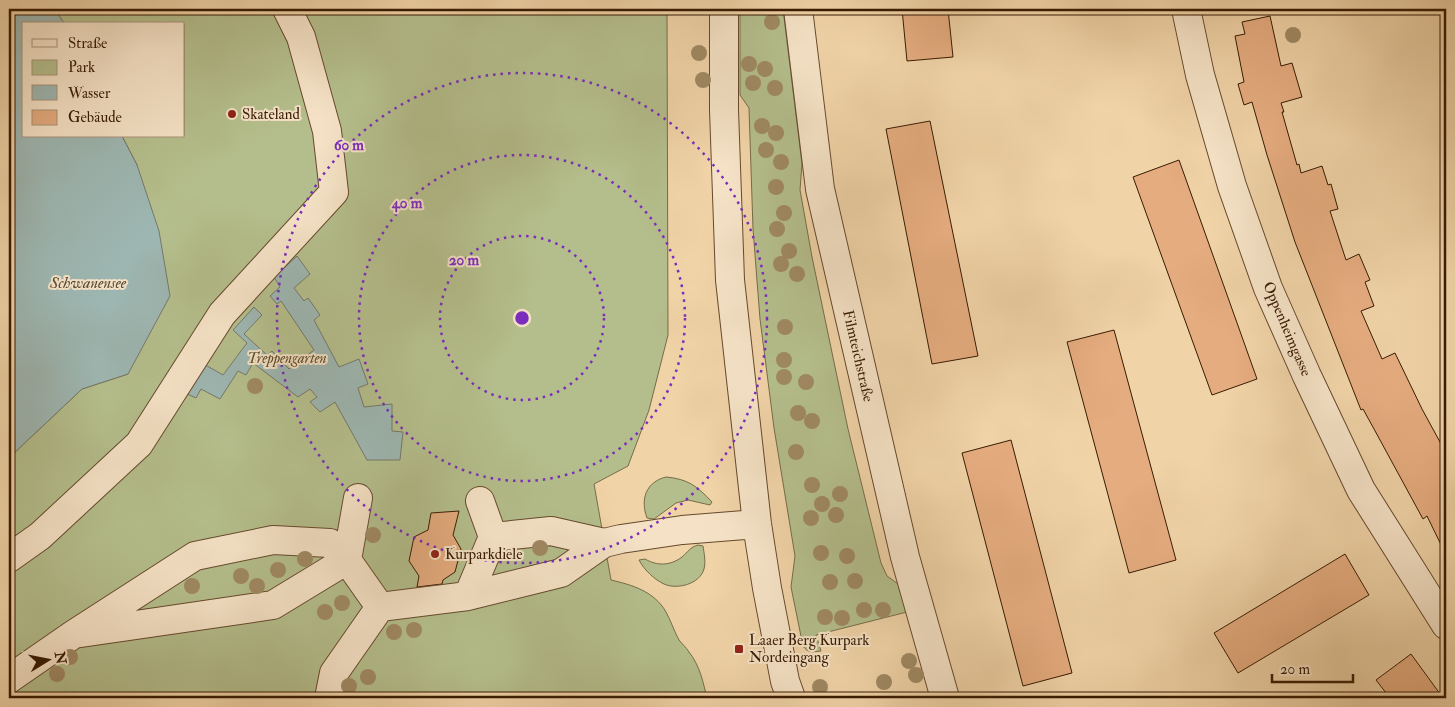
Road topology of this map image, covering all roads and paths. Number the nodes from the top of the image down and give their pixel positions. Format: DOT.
graph roads {
  1 [pos="287,9"];
  2 [pos="724,9"];
  3 [pos="798,9"];
  4 [pos="1186,9"];
  5 [pos="358,498"];
  6 [pos="480,501"];
  7 [pos="757,524"];
  8 [pos="493,537"];
  9 [pos="604,543"];
  10 [pos="9,558"];
  11 [pos="347,560"];
  12 [pos="468,596"];
  13 [pos="380,607"];
  14 [pos="1446,625"];
  15 [pos="74,634"];
  16 [pos="9,679"];
  17 [pos="329,698"];
  18 [pos="791,698"];
  19 [pos="945,698"];
  1 -- 10 [label="street"];
  2 -- 7 [label="street"];
  3 -- 19 [label="street, Filmteichstraße"];
  4 -- 14 [label="street, Oppenheimgasse"];
  5 -- 11 [label="street"];
  6 -- 8 [label="street"];
  7 -- 9 [label="street"];
  7 -- 18 [label="street"];
  8 -- 9 [label="street"];
  8 -- 12 [label="street"];
  9 -- 12 [label="street"];
  11 -- 13 [label="street"];
  11 -- 15 [label="street"];
  11 -- 15 [label="street"];
  12 -- 13 [label="street"];
  13 -- 17 [label="street"];
  15 -- 16 [label="street"];
}
